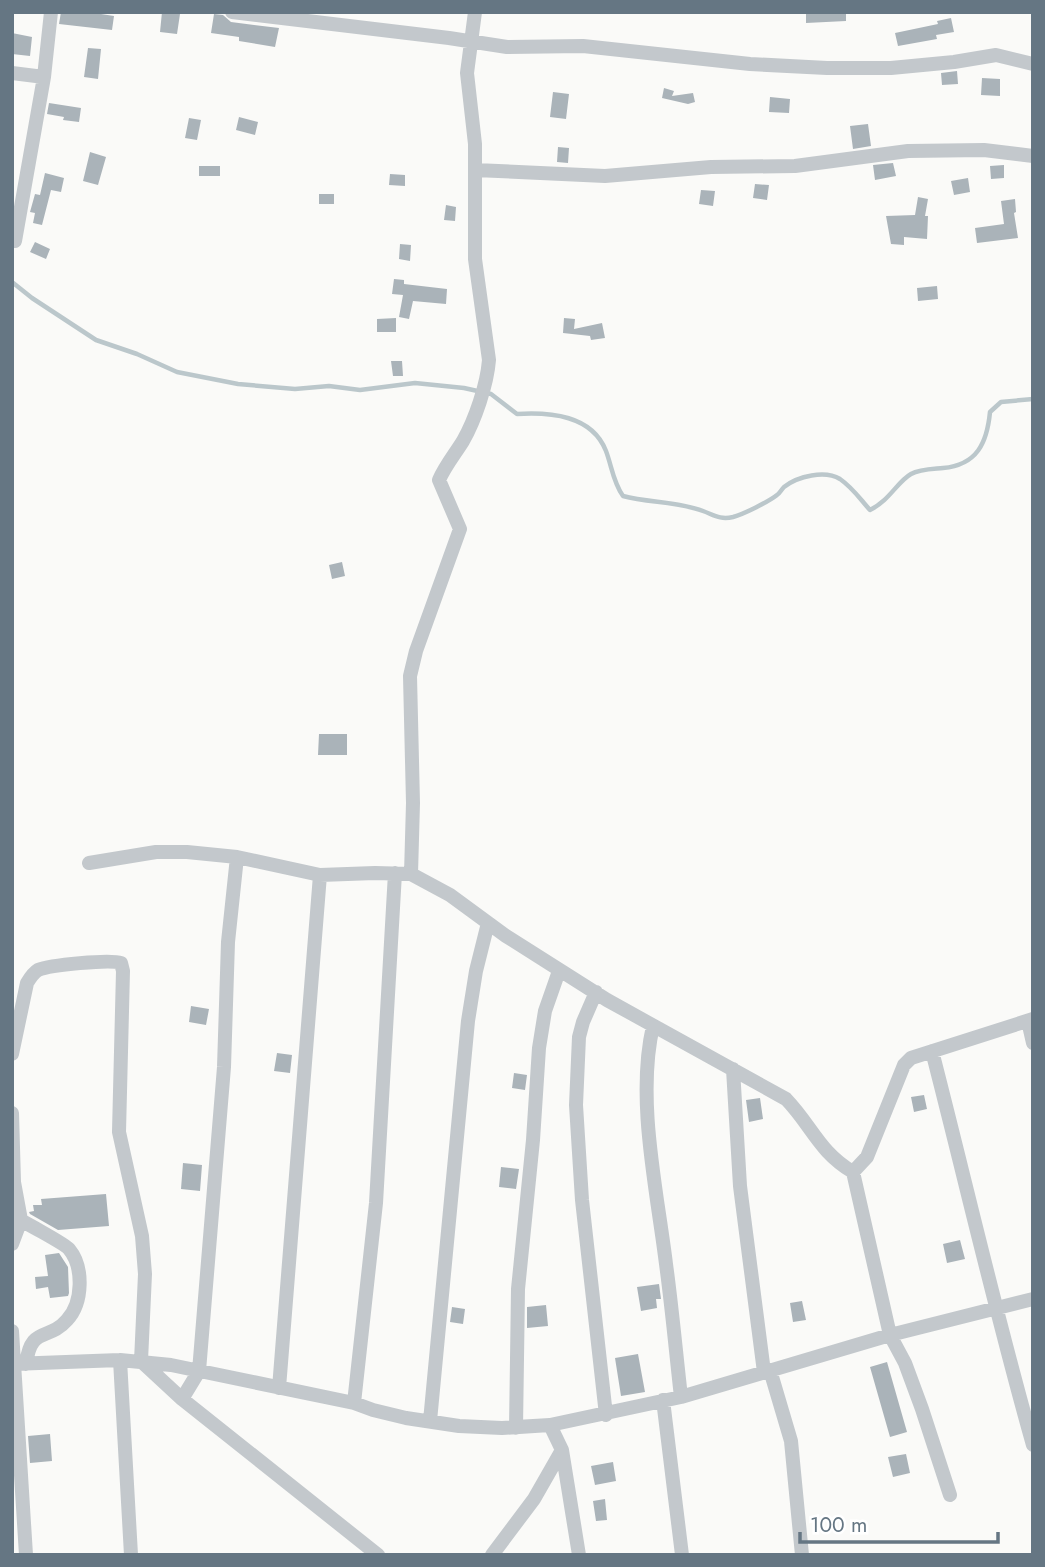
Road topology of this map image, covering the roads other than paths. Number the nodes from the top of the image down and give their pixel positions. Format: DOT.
graph roads {
  1 [pos="51,12"];
  2 [pos="232,12"];
  3 [pos="475,12"];
  4 [pos="472,41"];
  5 [pos="1033,64"];
  6 [pos="12,73"];
  7 [pos="44,77"];
  8 [pos="1033,156"];
  9 [pos="475,170"];
  10 [pos="15,242"];
  11 [pos="237,857"];
  12 [pos="89,863"];
  13 [pos="396,873"];
  14 [pos="411,874"];
  15 [pos="320,875"];
  16 [pos="488,923"];
  17 [pos="559,971"];
  18 [pos="596,992"];
  19 [pos="1030,1020"];
  20 [pos="653,1026"];
  21 [pos="1033,1043"];
  22 [pos="932,1051"];
  23 [pos="12,1054"];
  24 [pos="733,1069"];
  25 [pos="12,1113"];
  26 [pos="853,1172"];
  27 [pos="17,1218"];
  28 [pos="12,1244"];
  29 [pos="1033,1299"];
  30 [pos="998,1308"];
  31 [pos="12,1331"];
  32 [pos="890,1335"];
  33 [pos="120,1360"];
  34 [pos="141,1361"];
  35 [pos="18,1364"];
  36 [pos="199,1371"];
  37 [pos="767,1371"];
  38 [pos="279,1388"];
  39 [pos="681,1397"];
  40 [pos="182,1399"];
  41 [pos="663,1401"];
  42 [pos="354,1403"];
  43 [pos="606,1415"];
  44 [pos="430,1421"];
  45 [pos="1029,1422"];
  46 [pos="550,1425"];
  47 [pos="516,1428"];
  48 [pos="1033,1445"];
  49 [pos="562,1450"];
  50 [pos="950,1495"];
  51 [pos="26,1555"];
  52 [pos="131,1555"];
  53 [pos="378,1555"];
  54 [pos="492,1555"];
  55 [pos="579,1555"];
  56 [pos="682,1555"];
  57 [pos="802,1555"];
  1 -- 7 [label="street"];
  2 -- 4 [label="street"];
  3 -- 4 [label="street"];
  4 -- 5 [label="street"];
  4 -- 9 [label="street"];
  6 -- 7 [label="street"];
  7 -- 10 [label="street"];
  8 -- 9 [label="street"];
  9 -- 14 [label="street"];
  11 -- 12 [label="street"];
  11 -- 15 [label="street"];
  11 -- 36 [label="street"];
  13 -- 14 [label="street"];
  13 -- 15 [label="street"];
  13 -- 42 [label="street"];
  14 -- 16 [label="street"];
  15 -- 38 [label="street"];
  16 -- 17 [label="street"];
  16 -- 44 [label="street"];
  17 -- 18 [label="street"];
  17 -- 47 [label="street"];
  18 -- 20 [label="street"];
  18 -- 43 [label="street"];
  19 -- 21 [label="street"];
  19 -- 22 [label="street"];
  20 -- 24 [label="street"];
  20 -- 39 [label="street"];
  22 -- 26 [label="street"];
  22 -- 30 [label="street"];
  23 -- 34 [label="street"];
  24 -- 26 [label="street"];
  24 -- 37 [label="street"];
  25 -- 27 [label="street"];
  26 -- 32 [label="street"];
  27 -- 28 [label="street"];
  27 -- 35 [label="street"];
  29 -- 30 [label="street"];
  30 -- 32 [label="street"];
  30 -- 45 [label="street"];
  31 -- 35 [label="street"];
  32 -- 37 [label="street"];
  32 -- 50 [label="street"];
  33 -- 34 [label="street"];
  33 -- 35 [label="street"];
  33 -- 52 [label="street"];
  34 -- 36 [label="street"];
  34 -- 40 [label="street"];
  35 -- 51 [label="street"];
  36 -- 38 [label="street"];
  36 -- 40 [label="street"];
  37 -- 39 [label="street"];
  37 -- 57 [label="street"];
  38 -- 42 [label="street"];
  39 -- 41 [label="street"];
  40 -- 53 [label="street"];
  41 -- 43 [label="street"];
  41 -- 56 [label="street"];
  42 -- 44 [label="street"];
  43 -- 46 [label="street"];
  44 -- 47 [label="street"];
  45 -- 48 [label="street"];
  46 -- 47 [label="street"];
  46 -- 49 [label="street"];
  49 -- 54 [label="street"];
  49 -- 55 [label="street"];
}
